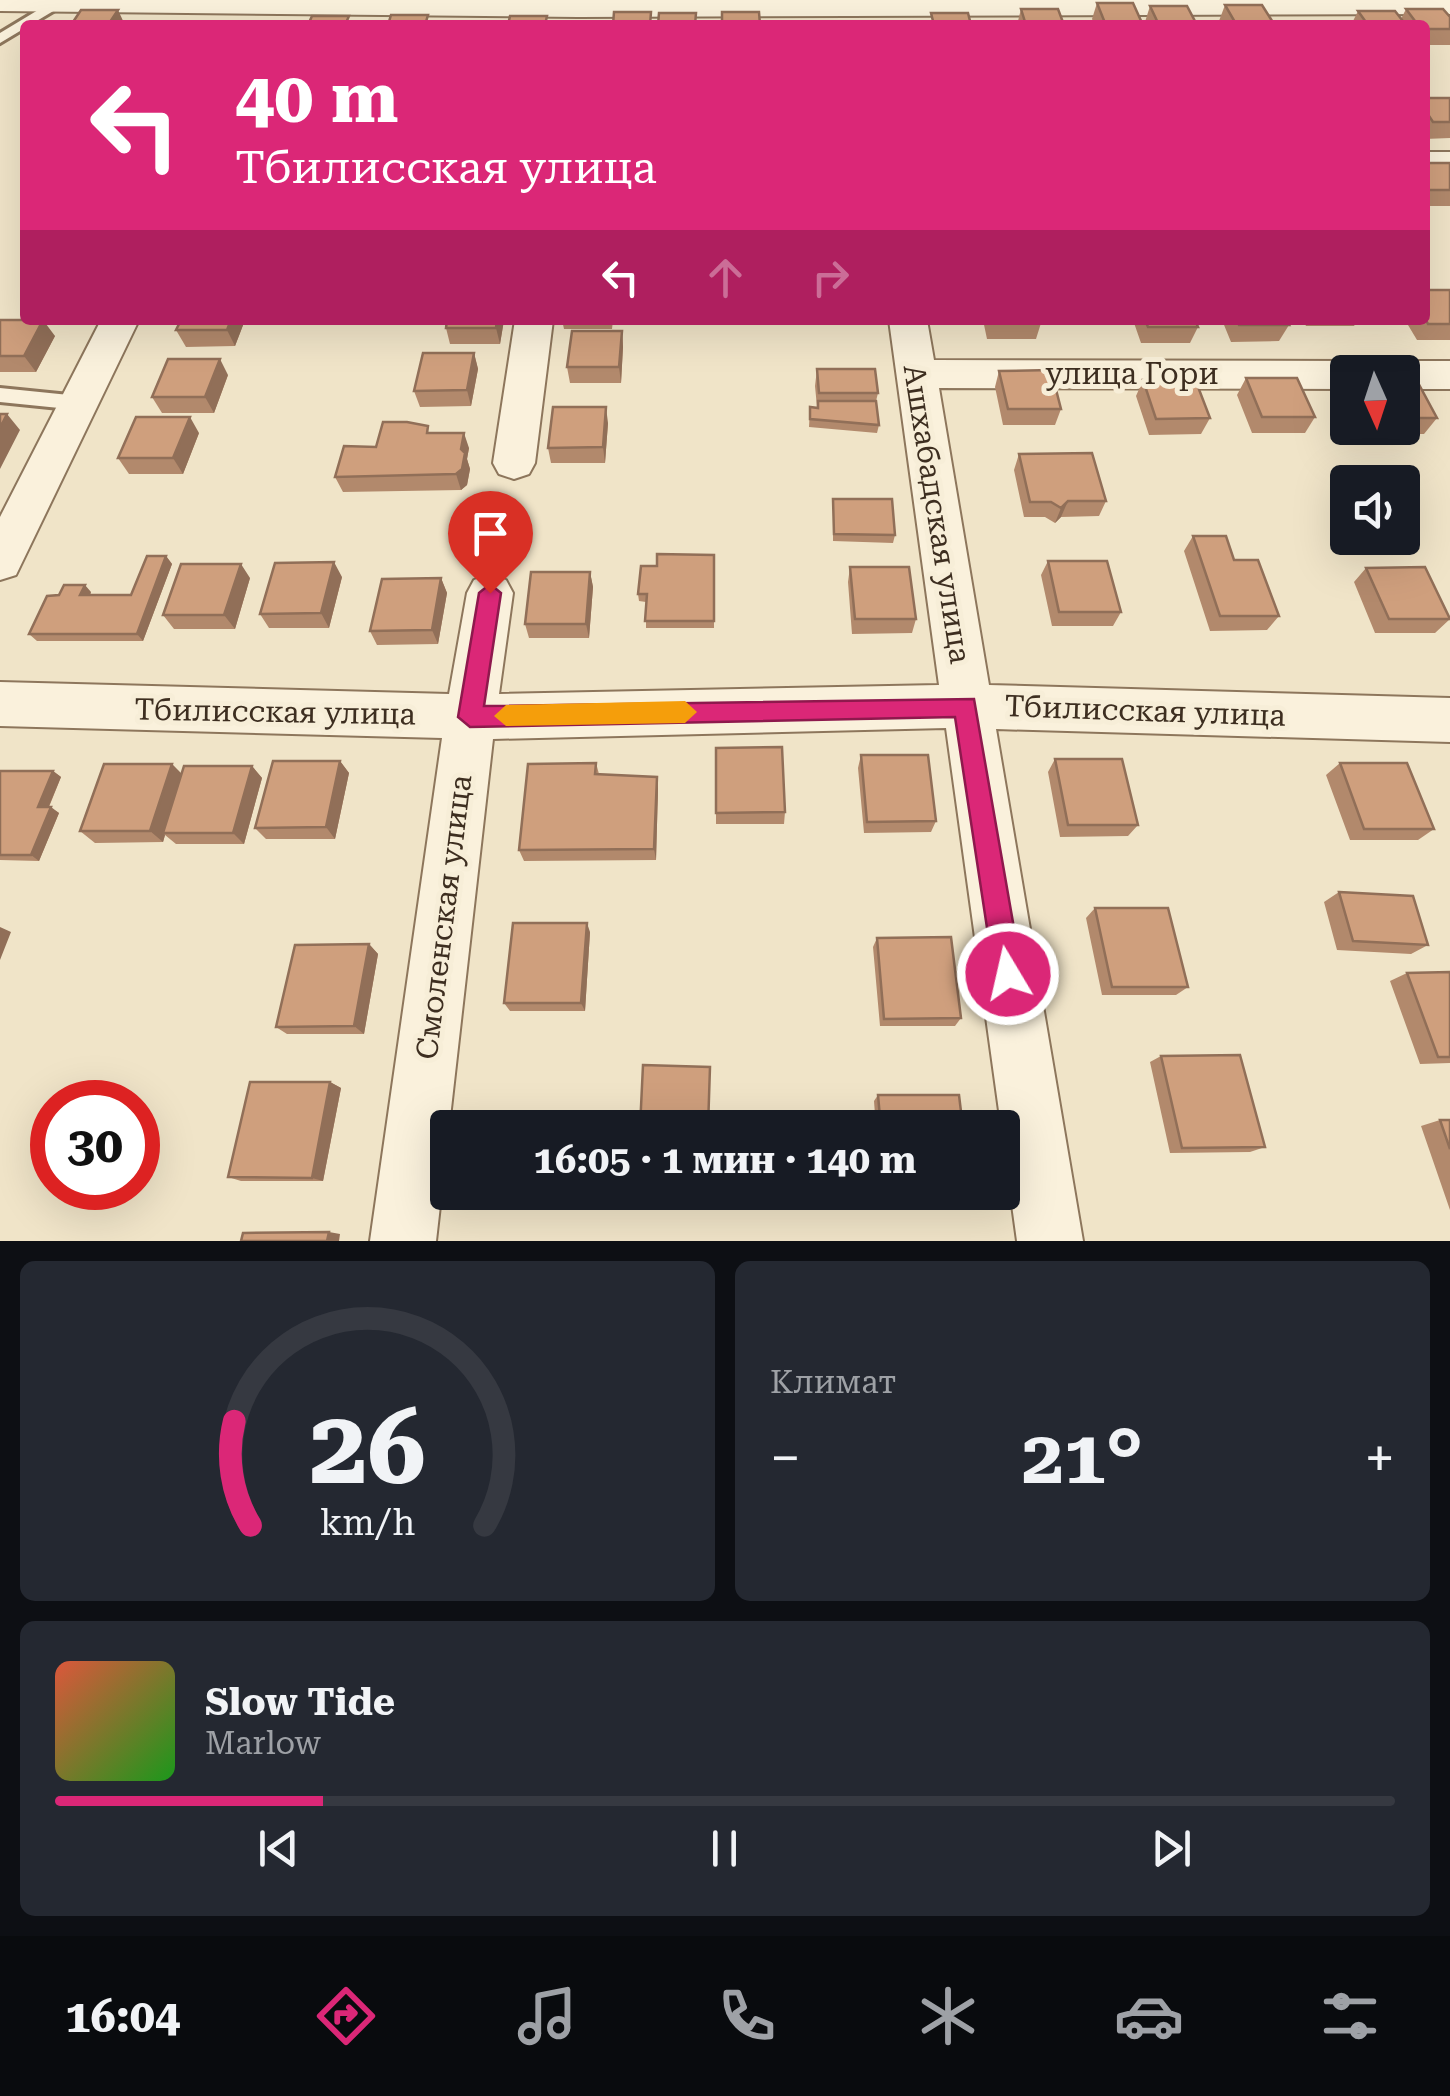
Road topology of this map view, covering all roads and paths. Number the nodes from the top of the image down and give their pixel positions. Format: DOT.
graph roads {
  1 [pos="1368,1"];
  2 [pos="1132,2"];
  3 [pos="0,4"];
  4 [pos="58,4"];
  5 [pos="1450,5"];
  6 [pos="275,10"];
  7 [pos="861,10"];
  8 [pos="578,11"];
  9 [pos="31,20"];
  10 [pos="118,325"];
  11 [pos="533,325"];
  12 [pos="909,325"];
  13 [pos="916,374"];
  14 [pos="1330,375"];
  15 [pos="1420,375"];
  16 [pos="1450,375"];
  17 [pos="0,395"];
  18 [pos="79,403"];
  19 [pos="514,463"];
  20 [pos="0,562"];
  21 [pos="490,593"];
  22 [pos="0,704"];
  23 [pos="966,706"];
  24 [pos="470,717"];
  25 [pos="1445,733"];
  26 [pos="403,1241"];
  27 [pos="1050,1241"];
  1 -- 2 [label="street"];
  1 -- 5 [label="street"];
  2 -- 7 [label="street"];
  3 -- 4 [label="street"];
  4 -- 6 [label="street"];
  4 -- 9 [label="lane"];
  6 -- 8 [label="street"];
  7 -- 8 [label="street"];
  10 -- 18 [label="street"];
  11 -- 19 [label="street"];
  12 -- 13 [label="street, Ашхабадская улица"];
  13 -- 14 [label="street, улица Гори"];
  13 -- 23 [label="street, Ашхабадская улица"];
  15 -- 16 [label="street"];
  17 -- 18 [label="lane"];
  18 -- 20 [label="street"];
  21 -- 24 [label="street, Смоленская улица"];
  22 -- 24 [label="street, Тбилисская улица"];
  23 -- 24 [label="street, Тбилисская улица"];
  23 -- 25 [label="street, Тбилисская улица"];
  23 -- 27 [label="street, Ашхабадская улица"];
  24 -- 26 [label="street, Смоленская улица"];
}
